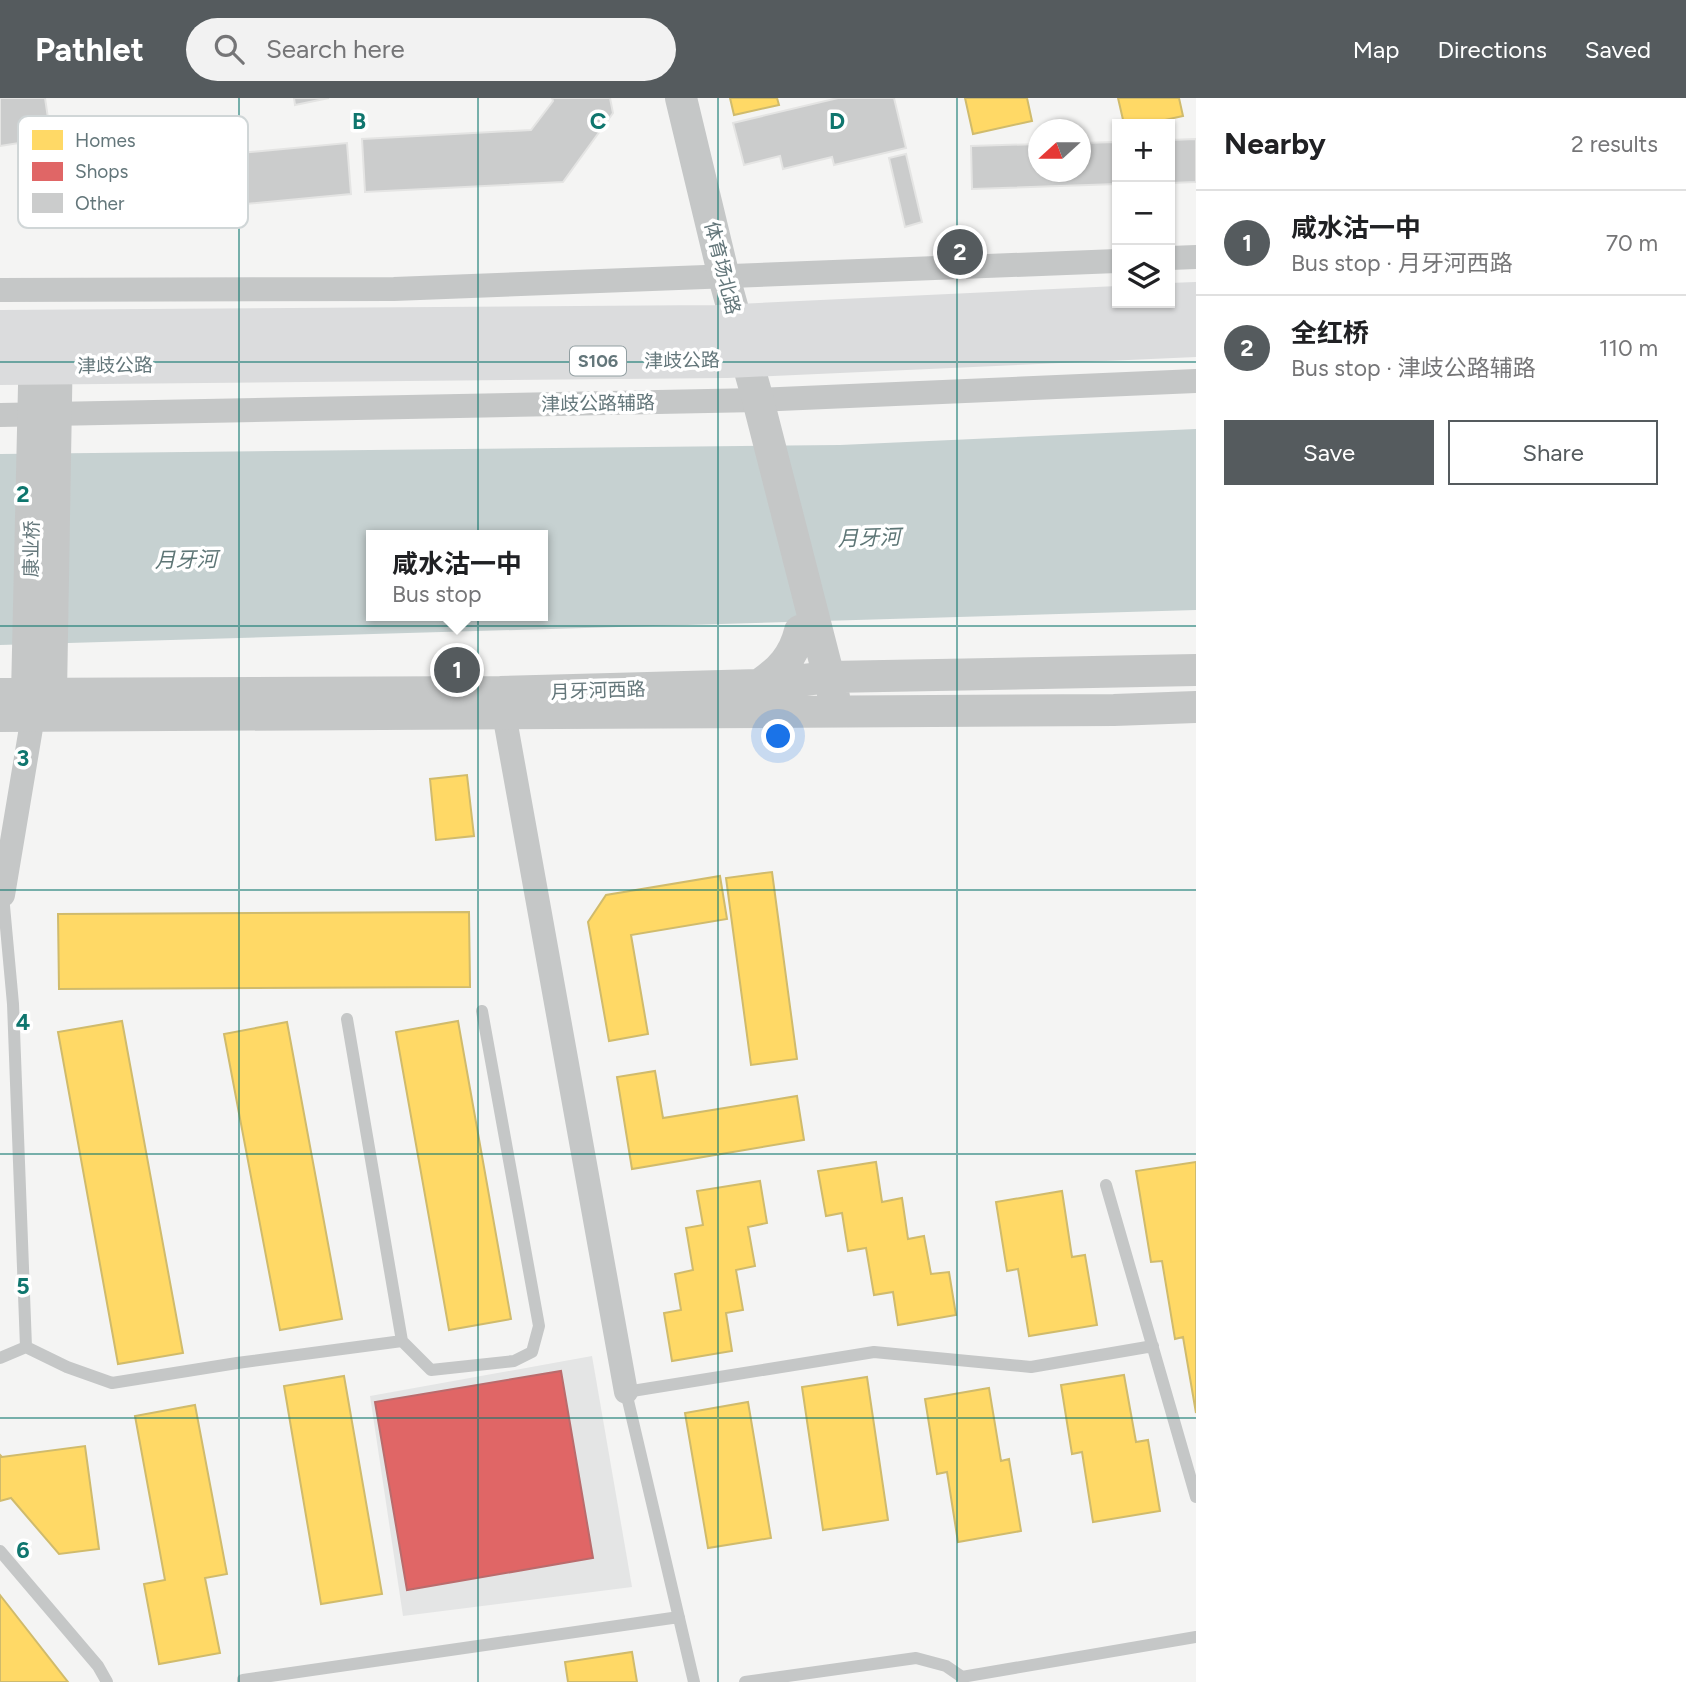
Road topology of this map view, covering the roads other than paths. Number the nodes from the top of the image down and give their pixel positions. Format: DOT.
graph roads {
  1 [pos="663,98"];
  2 [pos="681,98"];
  3 [pos="1196,257"];
  4 [pos="1175,258"];
  5 [pos="1112,261"];
  6 [pos="714,277"];
  7 [pos="0,290"];
  8 [pos="1196,301"];
  9 [pos="1175,302"];
  10 [pos="1112,307"];
  11 [pos="1196,338"];
  12 [pos="732,341"];
  13 [pos="31,348"];
  14 [pos="1196,381"];
  15 [pos="749,400"];
  16 [pos="0,415"];
  17 [pos="44,415"];
  18 [pos="809,631"];
  19 [pos="1196,670"];
  20 [pos="820,678"];
  21 [pos="762,698"];
  22 [pos="28,699"];
  23 [pos="502,704"];
  24 [pos="1196,707"];
  25 [pos="827,711"];
  26 [pos="0,716"];
  27 [pos="3,895"];
  28 [pos="482,1011"];
  29 [pos="347,1019"];
  30 [pos="1106,1185"];
  31 [pos="402,1341"];
  32 [pos="1153,1346"];
  33 [pos="26,1347"];
  34 [pos="0,1358"];
  35 [pos="626,1392"];
  36 [pos="1196,1497"];
  37 [pos="0,1550"];
  38 [pos="679,1617"];
  39 [pos="1196,1637"];
  40 [pos="962,1679"];
  41 [pos="107,1682"];
  42 [pos="243,1682"];
  43 [pos="694,1682"];
  44 [pos="745,1682"];
  1 -- 6 [label="street, 体育场北路"];
  2 -- 6 [label="street, 体育场北路"];
  3 -- 4 [label="street"];
  5 -- 6 [label="street"];
  6 -- 7 [label="street"];
  6 -- 12 [label="street, 体育场北路"];
  8 -- 9 [label="main road"];
  10 -- 12 [label="main road, 津歧公路 / S106"];
  11 -- 12 [label="main road, 津歧公路 / S106"];
  12 -- 13 [label="main road, 津歧公路 / S106"];
  12 -- 15 [label="street, 体育场北路"];
  13 -- 17 [label="street, 康业桥"];
  14 -- 15 [label="street, 津歧公路辅路"];
  15 -- 17 [label="street, 津歧公路辅路"];
  15 -- 18 [label="street, 体育场北路"];
  16 -- 17 [label="street, 津歧公路辅路"];
  17 -- 22 [label="street, 康业桥"];
  18 -- 20 [label="street, 体育场北路"];
  18 -- 21 [label="street"];
  19 -- 20 [label="street, 月牙河西路"];
  20 -- 21 [label="street, 月牙河西路"];
  20 -- 25 [label="street, 体育场北路"];
  21 -- 23 [label="street, 月牙河西路"];
  21 -- 25 [label="street, 月牙河西路"];
  22 -- 23 [label="street, 月牙河西路"];
  22 -- 26 [label="street, 月牙河西路"];
  22 -- 27 [label="street"];
  23 -- 35 [label="street"];
  24 -- 25 [label="street, 月牙河西路"];
  27 -- 33 [label="lane"];
  28 -- 31 [label="lane"];
  29 -- 31 [label="lane"];
  30 -- 32 [label="lane"];
  31 -- 33 [label="lane"];
  32 -- 35 [label="lane"];
  32 -- 36 [label="lane"];
  33 -- 34 [label="lane"];
  35 -- 38 [label="lane"];
  37 -- 41 [label="lane"];
  38 -- 42 [label="lane"];
  38 -- 43 [label="lane"];
  39 -- 40 [label="lane"];
  40 -- 44 [label="lane"];
}
